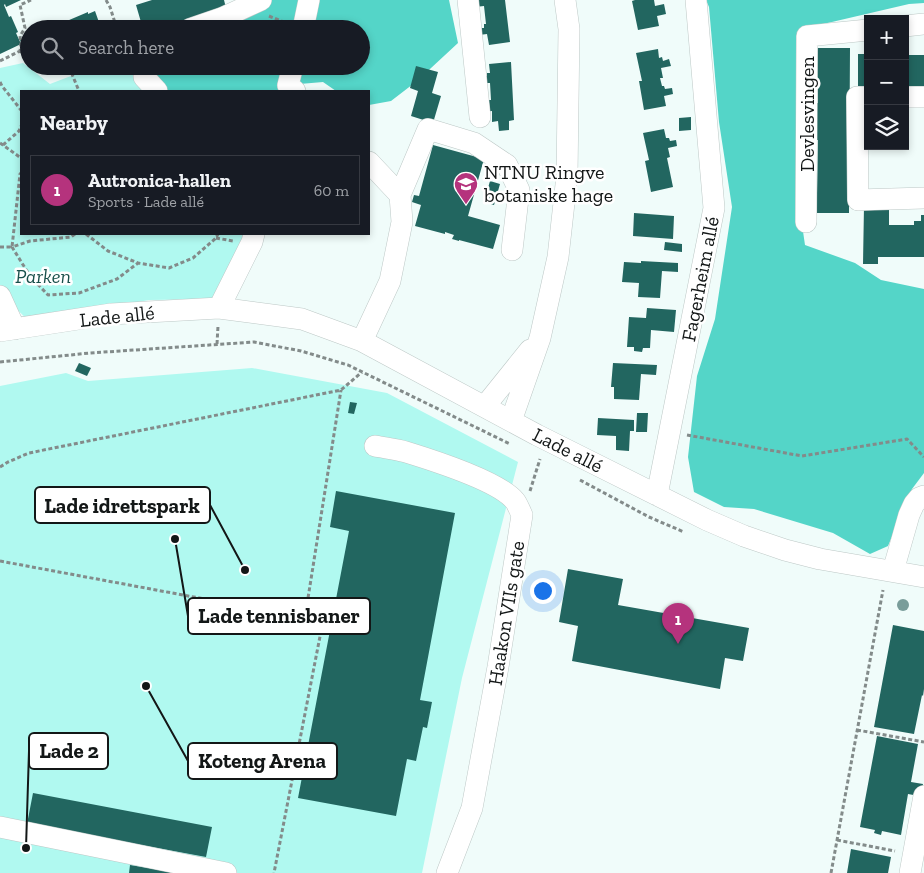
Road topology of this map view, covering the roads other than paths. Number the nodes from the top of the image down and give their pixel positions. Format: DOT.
graph roads {
  1 [pos="309,0"];
  2 [pos="468,0"];
  3 [pos="565,0"];
  4 [pos="696,0"];
  5 [pos="257,2"];
  6 [pos="216,20"];
  7 [pos="300,20"];
  8 [pos="924,24"];
  9 [pos="909,26"];
  10 [pos="864,30"];
  11 [pos="144,75"];
  12 [pos="155,90"];
  13 [pos="924,96"];
  14 [pos="864,97"];
  15 [pos="909,97"];
  16 [pos="480,117"];
  17 [pos="370,163"];
  18 [pos="400,194"];
  19 [pos="920,194"];
  20 [pos="806,222"];
  21 [pos="254,235"];
  22 [pos="512,250"];
  23 [pos="0,296"];
  24 [pos="219,308"];
  25 [pos="8,330"];
  26 [pos="540,338"];
  27 [pos="362,341"];
  28 [pos="485,406"];
  29 [pos="511,421"];
  30 [pos="375,446"];
  31 [pos="657,495"];
  32 [pos="924,496"];
  33 [pos="893,571"];
  34 [pos="924,577"];
  35 [pos="924,796"];
  36 [pos="0,827"];
  37 [pos="912,864"];
  38 [pos="226,873"];
  39 [pos="447,873"];
  1 -- 7 [label="street"];
  2 -- 16 [label="street"];
  3 -- 26 [label="street"];
  4 -- 31 [label="street, Fagerheim allé"];
  5 -- 6 [label="street"];
  8 -- 9 [label="street"];
  10 -- 20 [label="street, Devlesvingen"];
  11 -- 12 [label="street"];
  13 -- 15 [label="street"];
  14 -- 19 [label="street"];
  17 -- 18 [label="street"];
  18 -- 22 [label="street"];
  18 -- 27 [label="street"];
  21 -- 24 [label="street"];
  23 -- 25 [label="street, Lade allé"];
  24 -- 25 [label="street, Lade allé"];
  24 -- 27 [label="street, Lade allé"];
  26 -- 28 [label="street"];
  26 -- 29 [label="street"];
  27 -- 28 [label="street, Lade allé"];
  28 -- 29 [label="street, Lade allé"];
  29 -- 31 [label="street, Lade allé"];
  30 -- 39 [label="street, Haakon VIIs gate"];
  31 -- 33 [label="street, Lade allé"];
  32 -- 33 [label="street"];
  33 -- 34 [label="street, Lade allé"];
  35 -- 37 [label="street"];
  36 -- 38 [label="street"];
}
